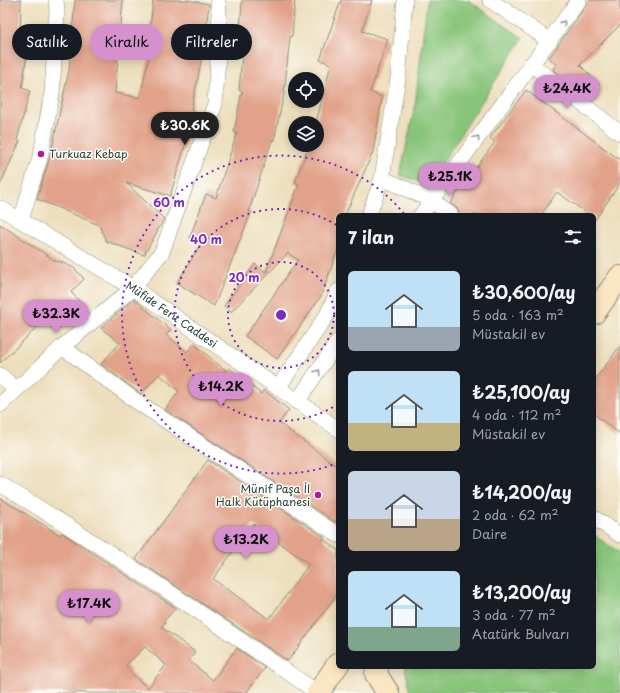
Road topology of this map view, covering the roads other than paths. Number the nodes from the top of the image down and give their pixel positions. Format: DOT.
graph roads {
  1 [pos="56,0"];
  2 [pos="218,0"];
  3 [pos="405,0"];
  4 [pos="490,0"];
  5 [pos="579,0"];
  6 [pos="550,41"];
  7 [pos="531,64"];
  8 [pos="620,133"];
  9 [pos="382,178"];
  10 [pos="432,200"];
  11 [pos="0,208"];
  12 [pos="370,213"];
  13 [pos="422,213"];
  14 [pos="448,213"];
  15 [pos="20,220"];
  16 [pos="620,277"];
  17 [pos="133,288"];
  18 [pos="336,295"];
  19 [pos="596,311"];
  20 [pos="336,344"];
  21 [pos="62,347"];
  22 [pos="0,375"];
  23 [pos="278,388"];
  24 [pos="16,389"];
  25 [pos="298,402"];
  26 [pos="0,405"];
  27 [pos="336,428"];
  28 [pos="0,484"];
  29 [pos="596,519"];
  30 [pos="336,534"];
  31 [pos="620,536"];
  32 [pos="336,667"];
  33 [pos="377,669"];
  34 [pos="318,693"];
  35 [pos="388,693"];
  1 -- 15 [label="street"];
  2 -- 17 [label="street"];
  3 -- 9 [label="street"];
  4 -- 6 [label="street"];
  6 -- 5 [label="street, one-way"];
  6 -- 7 [label="street"];
  7 -- 8 [label="street"];
  10 -- 7 [label="street, one-way"];
  9 -- 10 [label="street"];
  9 -- 12 [label="street"];
  10 -- 13 [label="street"];
  10 -- 14 [label="street"];
  11 -- 15 [label="street, Müfide Ferit Caddesi"];
  15 -- 17 [label="street, Müfide Ferit Caddesi"];
  16 -- 19 [label="main road"];
  17 -- 21 [label="street"];
  17 -- 23 [label="street, Müfide Ferit Caddesi"];
  18 -- 23 [label="street"];
  25 -- 20 [label="street, one-way"];
  21 -- 24 [label="street"];
  21 -- 30 [label="street"];
  22 -- 24 [label="street"];
  23 -- 25 [label="street, Müfide Ferit Caddesi"];
  24 -- 26 [label="street"];
  25 -- 27 [label="street, Müfide Ferit Caddesi"];
  28 -- 34 [label="street"];
  29 -- 31 [label="street"];
  32 -- 34 [label="main road"];
  33 -- 35 [label="main road"];
}
